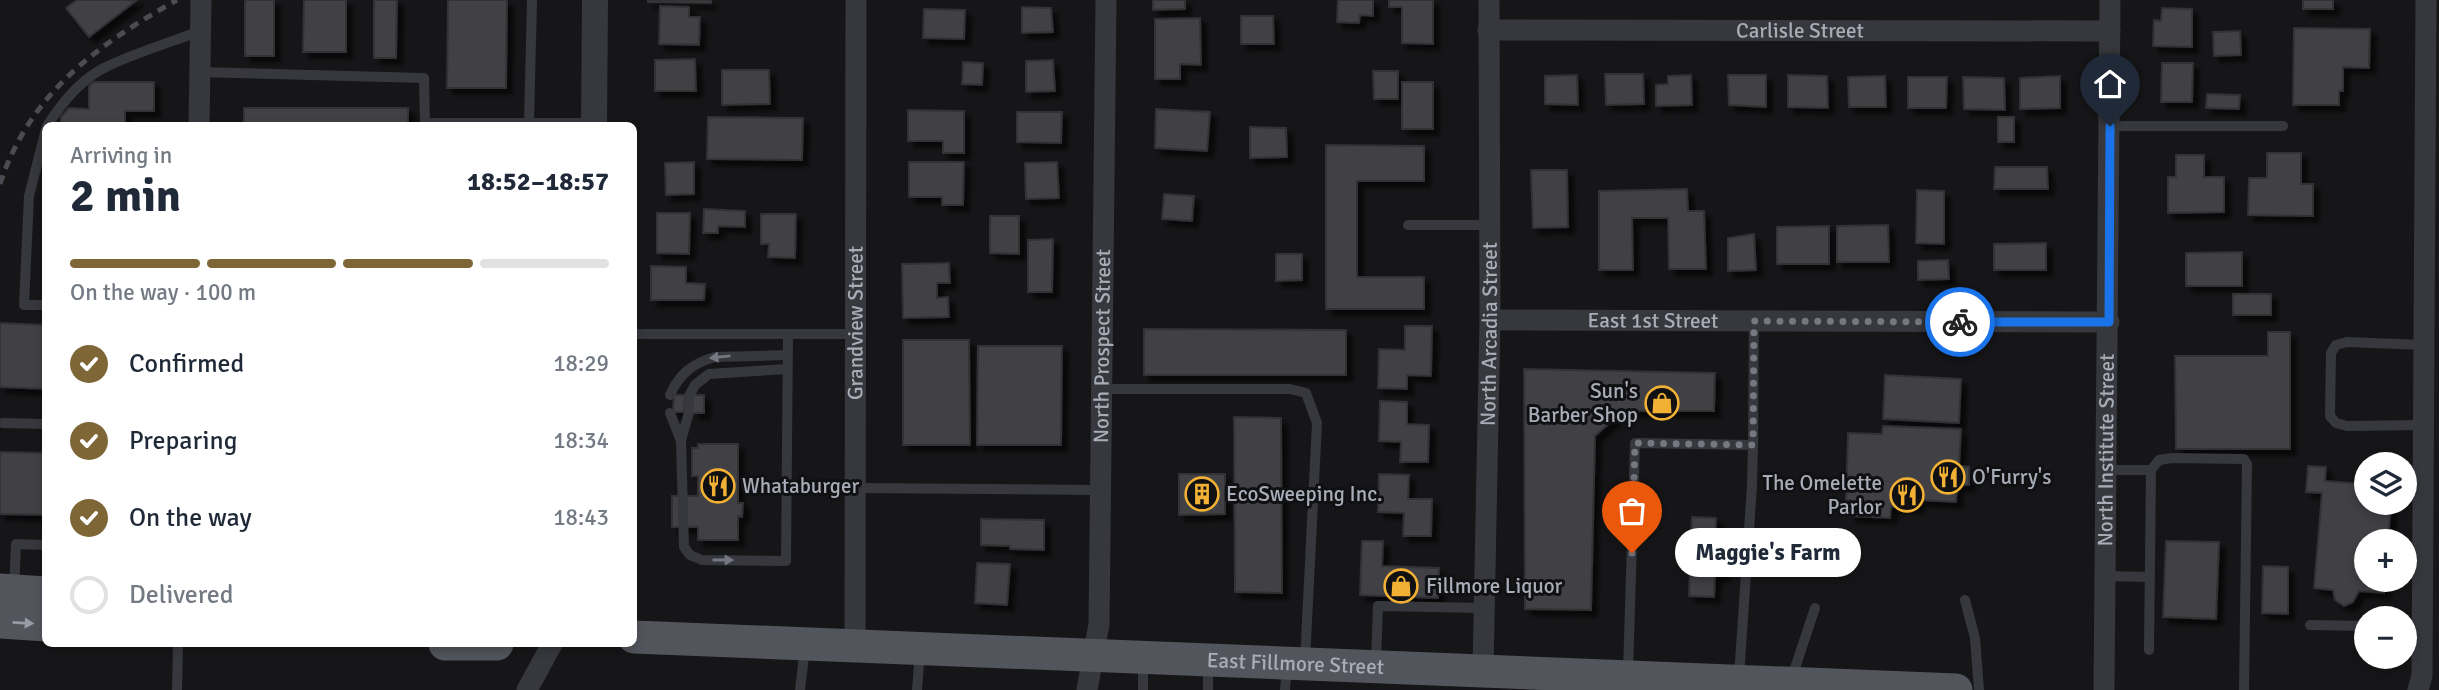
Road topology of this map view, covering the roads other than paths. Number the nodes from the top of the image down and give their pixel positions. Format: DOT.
graph roads {
  1 [pos="201,0"];
  2 [pos="531,0"];
  3 [pos="594,0"];
  4 [pos="856,0"];
  5 [pos="1106,0"];
  6 [pos="1489,0"];
  7 [pos="2110,0"];
  8 [pos="2426,0"];
  9 [pos="1488,30"];
  10 [pos="200,31"];
  11 [pos="2110,31"];
  12 [pos="200,72"];
  13 [pos="49,122"];
  14 [pos="199,122"];
  15 [pos="425,122"];
  16 [pos="529,122"];
  17 [pos="594,122"];
  18 [pos="2110,126"];
  19 [pos="2283,126"];
  20 [pos="42,143"];
  21 [pos="1408,225"];
  22 [pos="1490,225"];
  23 [pos="42,306"];
  24 [pos="1490,320"];
  25 [pos="1754,321"];
  26 [pos="2109,322"];
  27 [pos="637,334"];
  28 [pos="788,334"];
  29 [pos="855,334"];
  30 [pos="2423,345"];
  31 [pos="788,355"];
  32 [pos="788,369"];
  33 [pos="1102,389"];
  34 [pos="670,395"];
  35 [pos="2431,397"];
  36 [pos="670,412"];
  37 [pos="3,424"];
  38 [pos="42,424"];
  39 [pos="2423,425"];
  40 [pos="681,441"];
  41 [pos="1753,445"];
  42 [pos="2431,448"];
  43 [pos="2107,470"];
  44 [pos="2151,470"];
  45 [pos="857,488"];
  46 [pos="1101,490"];
  47 [pos="42,545"];
  48 [pos="2106,576"];
  49 [pos="2150,577"];
  50 [pos="20,591"];
  51 [pos="1965,600"];
  52 [pos="1485,608"];
  53 [pos="1815,608"];
  54 [pos="0,622"];
  55 [pos="42,625"];
  56 [pos="2310,625"];
  57 [pos="2354,626"];
  58 [pos="2420,634"];
  59 [pos="637,636"];
  60 [pos="805,643"];
  61 [pos="855,645"];
  62 [pos="178,647"];
  63 [pos="550,647"];
  64 [pos="920,648"];
  65 [pos="2149,650"];
  66 [pos="1094,655"];
  67 [pos="1143,657"];
  68 [pos="1376,666"];
  69 [pos="1292,672"];
  70 [pos="1208,675"];
  71 [pos="1628,675"];
  72 [pos="1467,676"];
  73 [pos="1734,683"];
  74 [pos="1803,685"];
  75 [pos="177,690"];
  76 [pos="527,690"];
  77 [pos="800,690"];
  78 [pos="917,690"];
  79 [pos="1087,690"];
  80 [pos="1143,690"];
  81 [pos="1956,690"];
  82 [pos="1979,690"];
  83 [pos="2104,690"];
  84 [pos="2244,690"];
  85 [pos="2418,690"];
  1 -- 10 [label="street"];
  2 -- 16 [label="lane"];
  3 -- 17 [label="street"];
  4 -- 29 [label="street, Grandview Street"];
  5 -- 33 [label="street, North Prospect Street"];
  6 -- 9 [label="street, North Arcadia Street"];
  7 -- 11 [label="street, North Institute Street"];
  8 -- 30 [label="street"];
  9 -- 11 [label="street, Carlisle Street"];
  9 -- 22 [label="street, North Arcadia Street"];
  10 -- 12 [label="street"];
  10 -- 13 [label="lane"];
  11 -- 18 [label="street, North Institute Street"];
  12 -- 14 [label="street"];
  12 -- 15 [label="lane"];
  18 -- 19 [label="lane"];
  18 -- 26 [label="street, North Institute Street"];
  20 -- 23 [label="lane"];
  21 -- 22 [label="lane"];
  22 -- 24 [label="street, North Arcadia Street"];
  24 -- 25 [label="street, East 1st Street"];
  24 -- 52 [label="street, North Arcadia Street"];
  25 -- 26 [label="street, East 1st Street"];
  25 -- 41 [label="lane"];
  26 -- 43 [label="street, North Institute Street"];
  27 -- 28 [label="lane"];
  28 -- 29 [label="lane"];
  28 -- 31 [label="lane"];
  29 -- 45 [label="street, Grandview Street"];
  30 -- 35 [label="street"];
  30 -- 39 [label="lane"];
  31 -- 32 [label="lane"];
  31 -- 34 [label="lane, one-way"];
  32 -- 40 [label="lane"];
  40 -- 32 [label="lane, one-way"];
  33 -- 46 [label="street, North Prospect Street"];
  33 -- 69 [label="lane"];
  35 -- 39 [label="street"];
  36 -- 40 [label="lane"];
  37 -- 38 [label="lane"];
  39 -- 42 [label="street"];
  41 -- 71 [label="lane"];
  41 -- 73 [label="lane"];
  42 -- 58 [label="street"];
  43 -- 44 [label="lane"];
  43 -- 48 [label="street, North Institute Street"];
  44 -- 49 [label="lane"];
  44 -- 84 [label="lane"];
  45 -- 46 [label="lane"];
  45 -- 61 [label="street, Grandview Street"];
  46 -- 66 [label="street, North Prospect Street"];
  47 -- 50 [label="lane"];
  48 -- 49 [label="lane"];
  48 -- 83 [label="street, North Institute Street"];
  49 -- 65 [label="lane"];
  51 -- 82 [label="lane"];
  52 -- 68 [label="lane"];
  52 -- 72 [label="street, North Arcadia Street"];
  53 -- 74 [label="lane"];
  54 -- 55 [label="main road, one-way"];
  56 -- 57 [label="lane"];
  58 -- 85 [label="street"];
  59 -- 60 [label="main road, East Fillmore Street"];
  60 -- 61 [label="main road, East Fillmore Street"];
  60 -- 77 [label="lane"];
  61 -- 64 [label="main road, East Fillmore Street"];
  62 -- 75 [label="lane"];
  63 -- 76 [label="street"];
  64 -- 66 [label="main road, East Fillmore Street"];
  64 -- 78 [label="lane"];
  66 -- 67 [label="main road, East Fillmore Street"];
  66 -- 79 [label="street, North Prospect Street"];
  67 -- 70 [label="main road, East Fillmore Street"];
  67 -- 80 [label="lane"];
  68 -- 69 [label="main road, East Fillmore Street"];
  68 -- 72 [label="main road, East Fillmore Street"];
  69 -- 70 [label="main road, East Fillmore Street"];
  71 -- 72 [label="main road, East Fillmore Street"];
  71 -- 73 [label="main road, East Fillmore Street"];
  73 -- 74 [label="main road, East Fillmore Street"];
  74 -- 81 [label="main road, East Fillmore Street"];
}
